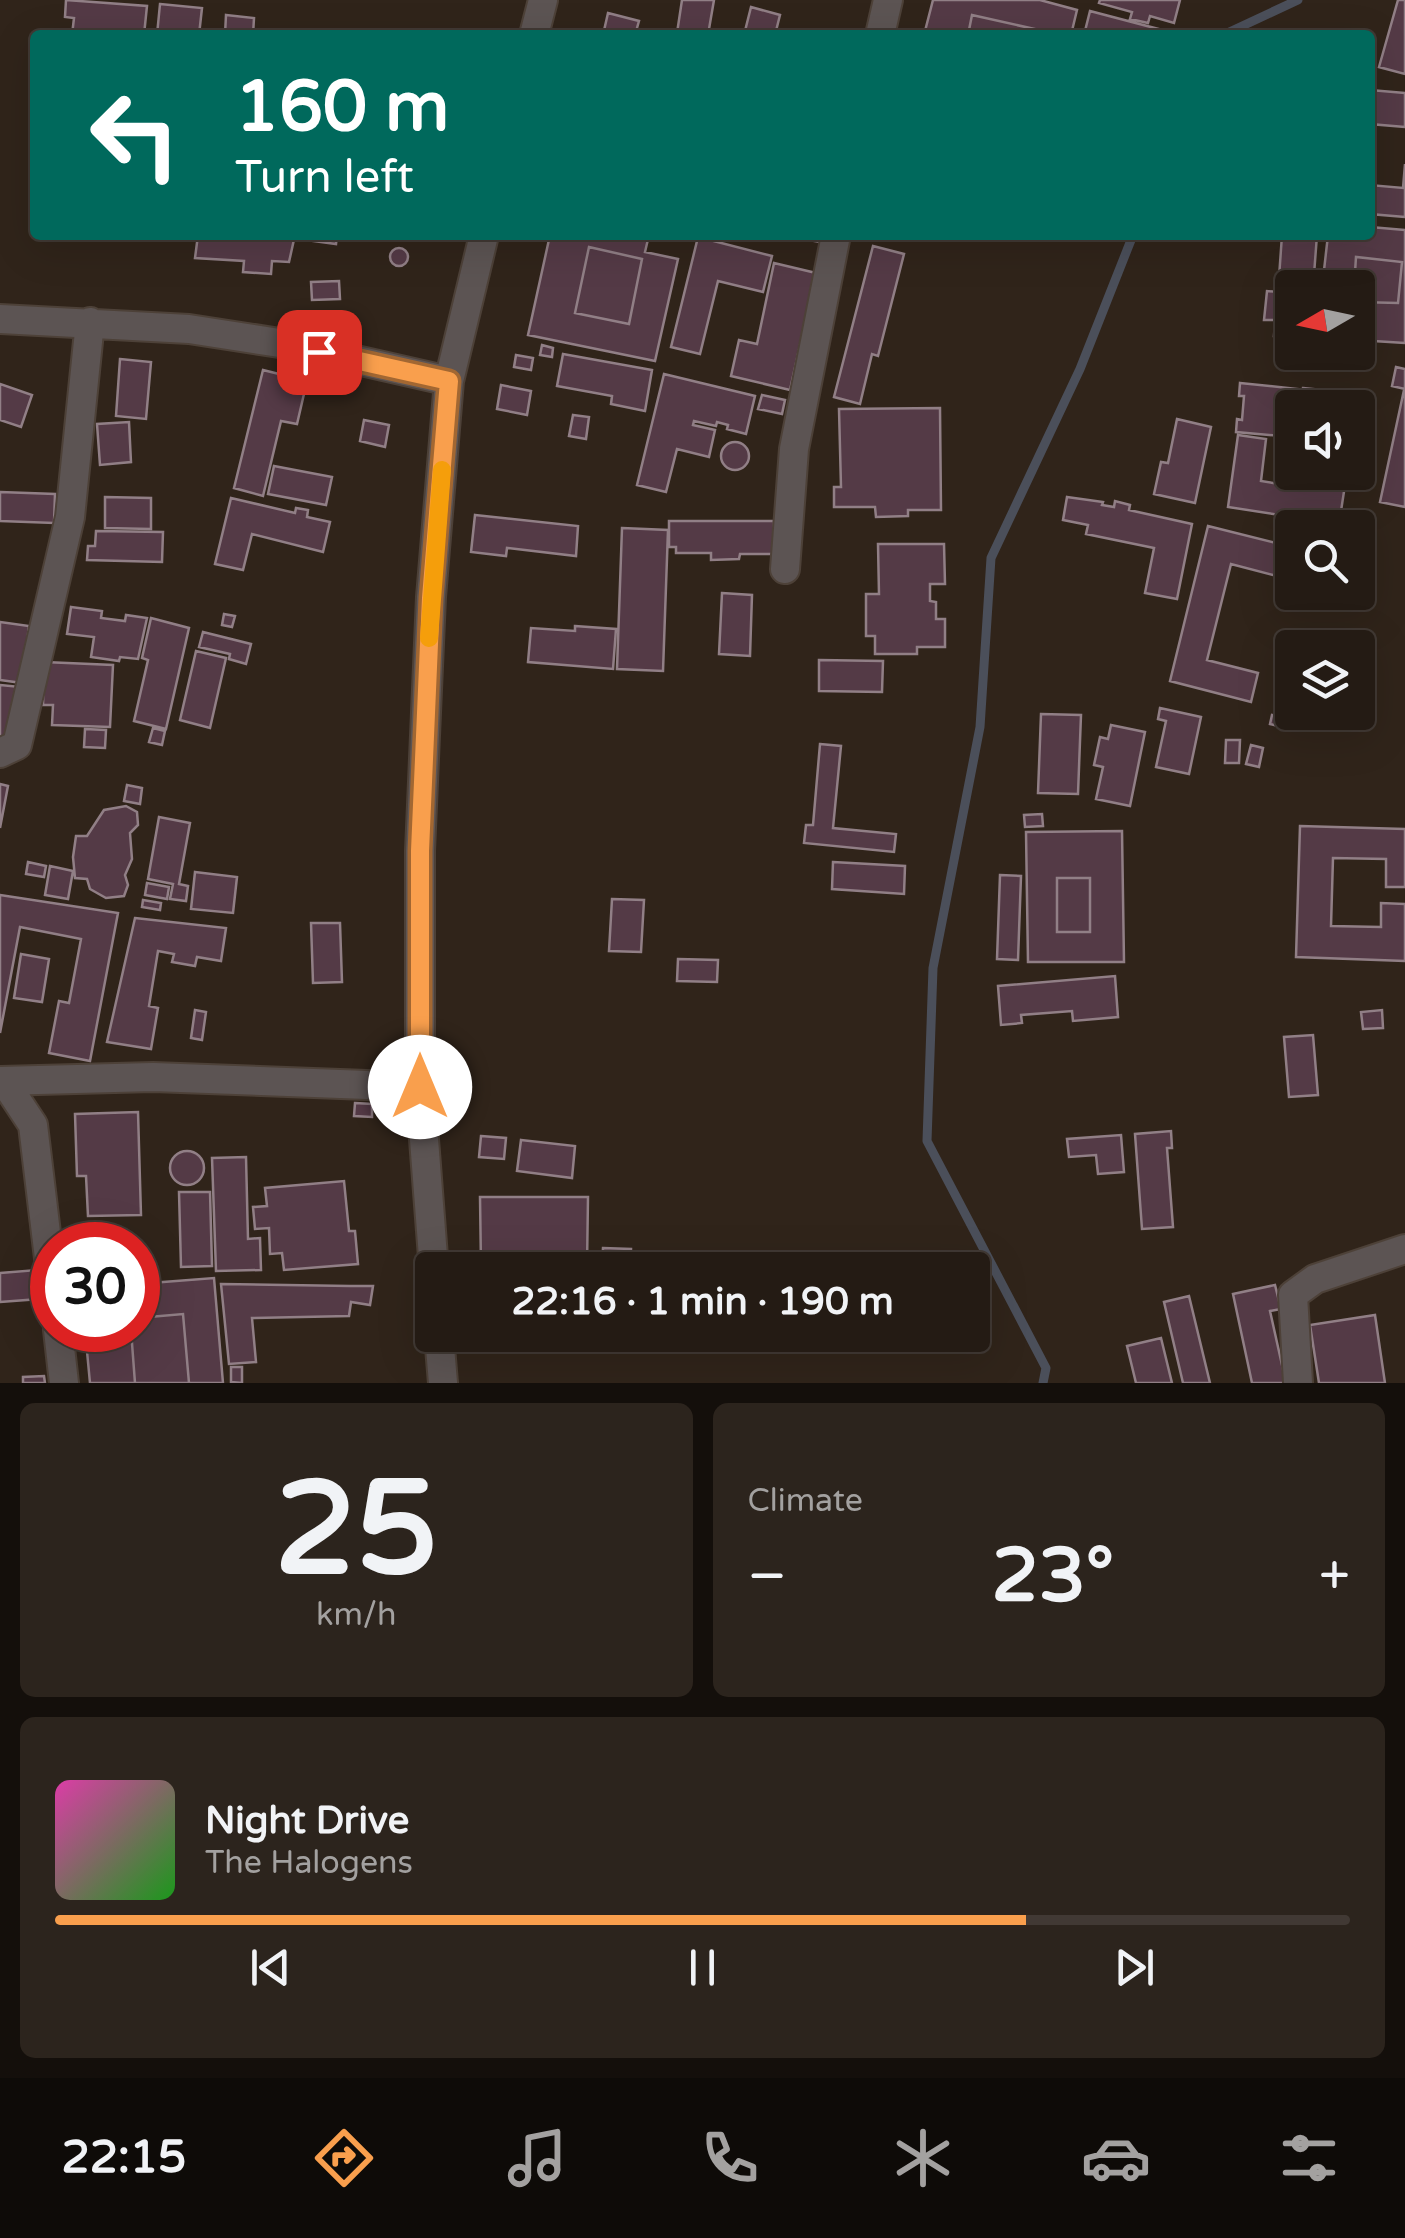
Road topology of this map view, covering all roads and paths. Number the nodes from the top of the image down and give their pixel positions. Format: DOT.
graph roads {
  1 [pos="543,0"];
  2 [pos="888,0"];
  3 [pos="535,30"];
  4 [pos="881,30"];
  5 [pos="483,240"];
  6 [pos="835,240"];
  7 [pos="0,319"];
  8 [pos="90,322"];
  9 [pos="449,381"];
  10 [pos="785,570"];
  11 [pos="0,753"];
  12 [pos="2,1082"];
  13 [pos="420,1087"];
  14 [pos="45,1222"];
  15 [pos="1405,1248"];
  16 [pos="433,1252"];
  17 [pos="60,1352"];
  18 [pos="440,1352"];
  19 [pos="64,1383"];
  20 [pos="442,1383"];
  21 [pos="1298,1383"];
  1 -- 3 [label="street"];
  2 -- 4 [label="street"];
  5 -- 9 [label="street"];
  6 -- 10 [label="street"];
  7 -- 8 [label="street"];
  8 -- 9 [label="street"];
  8 -- 11 [label="street"];
  9 -- 13 [label="street"];
  12 -- 13 [label="street"];
  12 -- 14 [label="street"];
  13 -- 16 [label="street"];
  15 -- 21 [label="street"];
  17 -- 19 [label="street"];
  18 -- 20 [label="street"];
}
